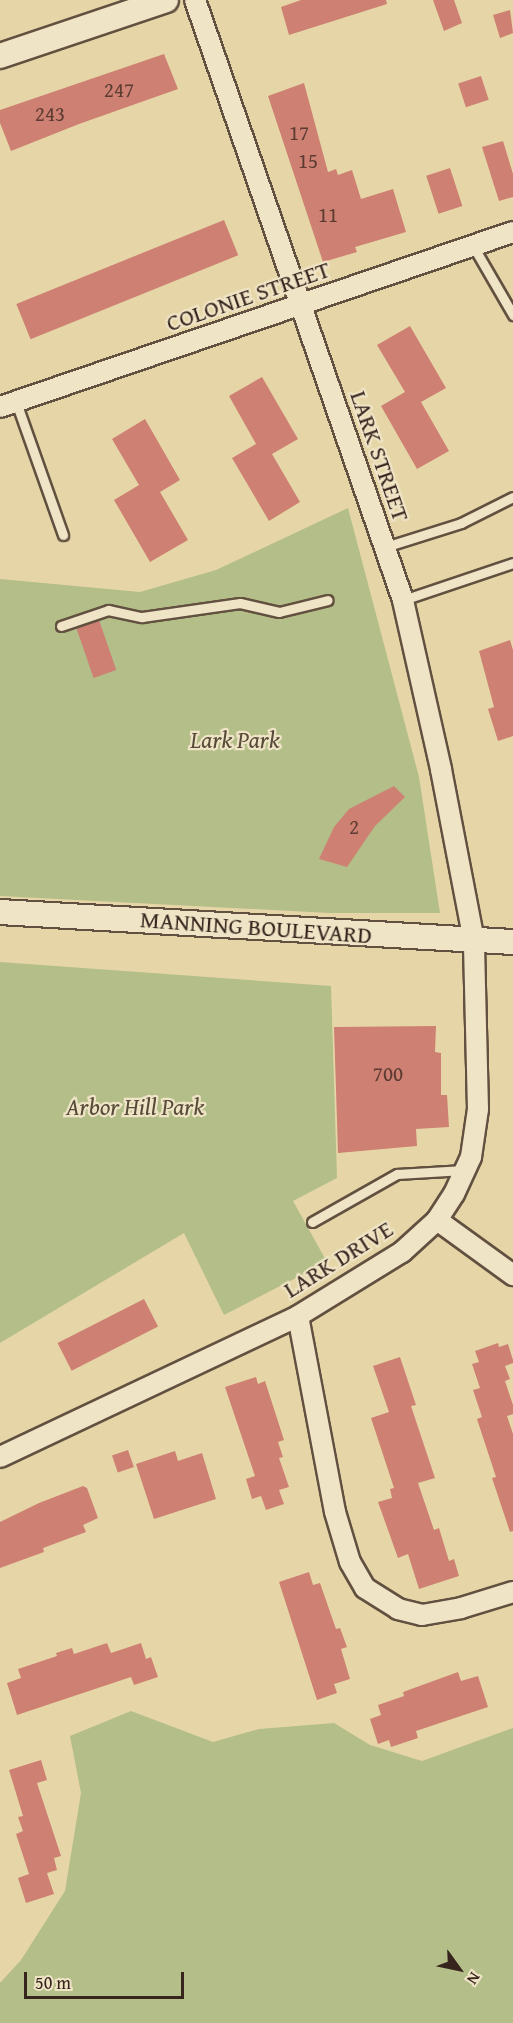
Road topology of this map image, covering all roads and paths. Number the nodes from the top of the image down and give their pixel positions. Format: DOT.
graph roads {
  1 [pos="166,0"];
  2 [pos="195,0"];
  3 [pos="0,56"];
  4 [pos="513,232"];
  5 [pos="473,246"];
  6 [pos="299,305"];
  7 [pos="513,315"];
  8 [pos="8,404"];
  9 [pos="513,497"];
  10 [pos="63,535"];
  11 [pos="385,547"];
  12 [pos="513,563"];
  13 [pos="328,600"];
  14 [pos="403,600"];
  15 [pos="61,626"];
  16 [pos="0,912"];
  17 [pos="474,941"];
  18 [pos="513,942"];
  19 [pos="466,1170"];
  20 [pos="437,1220"];
  21 [pos="312,1222"];
  22 [pos="513,1275"];
  23 [pos="298,1316"];
  24 [pos="0,1457"];
  25 [pos="513,1592"];
  1 -- 3 [label="street"];
  2 -- 6 [label="street, LARK STREET"];
  4 -- 5 [label="street, COLONIE STREET"];
  5 -- 6 [label="street, COLONIE STREET"];
  5 -- 7 [label="lane"];
  6 -- 8 [label="street, COLONIE STREET"];
  6 -- 11 [label="street, LARK STREET"];
  8 -- 10 [label="lane"];
  9 -- 11 [label="lane"];
  11 -- 14 [label="street, LARK STREET"];
  12 -- 14 [label="lane"];
  13 -- 15 [label="lane"];
  14 -- 17 [label="street, LARK STREET"];
  16 -- 17 [label="street, MANNING BOULEVARD"];
  17 -- 18 [label="street, MANNING BOULEVARD"];
  17 -- 19 [label="street, LARK DRIVE"];
  19 -- 20 [label="street, LARK DRIVE"];
  19 -- 21 [label="lane"];
  20 -- 22 [label="street"];
  20 -- 23 [label="street, LARK DRIVE"];
  23 -- 24 [label="street, LARK DRIVE"];
  23 -- 25 [label="street"];
}
